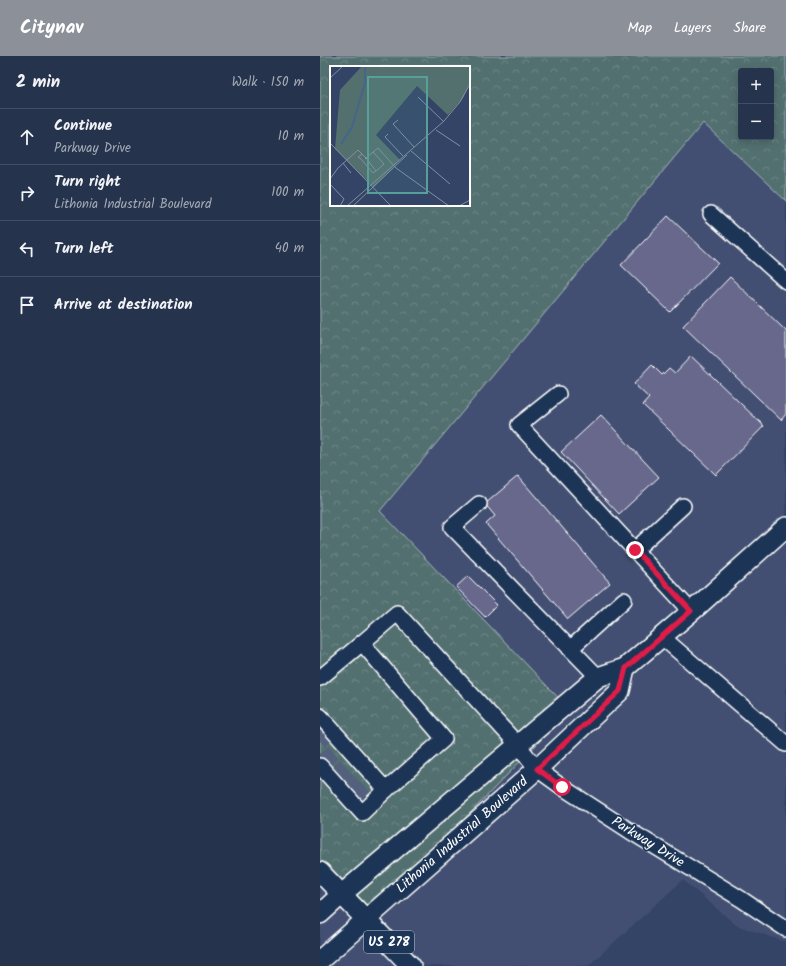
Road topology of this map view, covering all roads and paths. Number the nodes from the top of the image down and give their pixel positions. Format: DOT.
graph roads {
  1 [pos="711,214"];
  2 [pos="786,281"];
  3 [pos="558,394"];
  4 [pos="479,504"];
  5 [pos="683,506"];
  6 [pos="786,527"];
  7 [pos="635,550"];
  8 [pos="624,600"];
  9 [pos="691,611"];
  10 [pos="662,636"];
  11 [pos="362,643"];
  12 [pos="570,648"];
  13 [pos="626,668"];
  14 [pos="598,677"];
  15 [pos="320,678"];
  16 [pos="320,718"];
  17 [pos="786,744"];
  18 [pos="518,745"];
  19 [pos="321,764"];
  20 [pos="537,769"];
  21 [pos="386,790"];
  22 [pos="320,872"];
  23 [pos="342,894"];
  24 [pos="320,914"];
  25 [pos="366,919"];
  26 [pos="786,929"];
  27 [pos="320,960"];
  28 [pos="411,966"];
  1 -- 2 [label="street"];
  3 -- 7 [label="street"];
  4 -- 12 [label="street"];
  5 -- 7 [label="street"];
  6 -- 9 [label="main road"];
  7 -- 9 [label="street"];
  8 -- 12 [label="street"];
  9 -- 10 [label="main road"];
  10 -- 13 [label="main road"];
  10 -- 17 [label="street"];
  11 -- 15 [label="street"];
  11 -- 18 [label="street, Parkway Drive"];
  11 -- 21 [label="street"];
  12 -- 14 [label="street"];
  13 -- 14 [label="main road"];
  13 -- 20 [label="main road, Lithonia Industrial Boulevard"];
  14 -- 18 [label="main road"];
  16 -- 21 [label="street"];
  18 -- 20 [label="street, Parkway Drive"];
  18 -- 23 [label="main road"];
  19 -- 21 [label="street"];
  20 -- 25 [label="main road, Lithonia Industrial Boulevard"];
  20 -- 26 [label="street, Parkway Drive"];
  22 -- 23 [label="main road, US 278"];
  23 -- 24 [label="main road"];
  23 -- 25 [label="main road, US 278"];
  25 -- 27 [label="main road, Lithonia Industrial Boulevard"];
  25 -- 28 [label="main road, US 278"];
}
